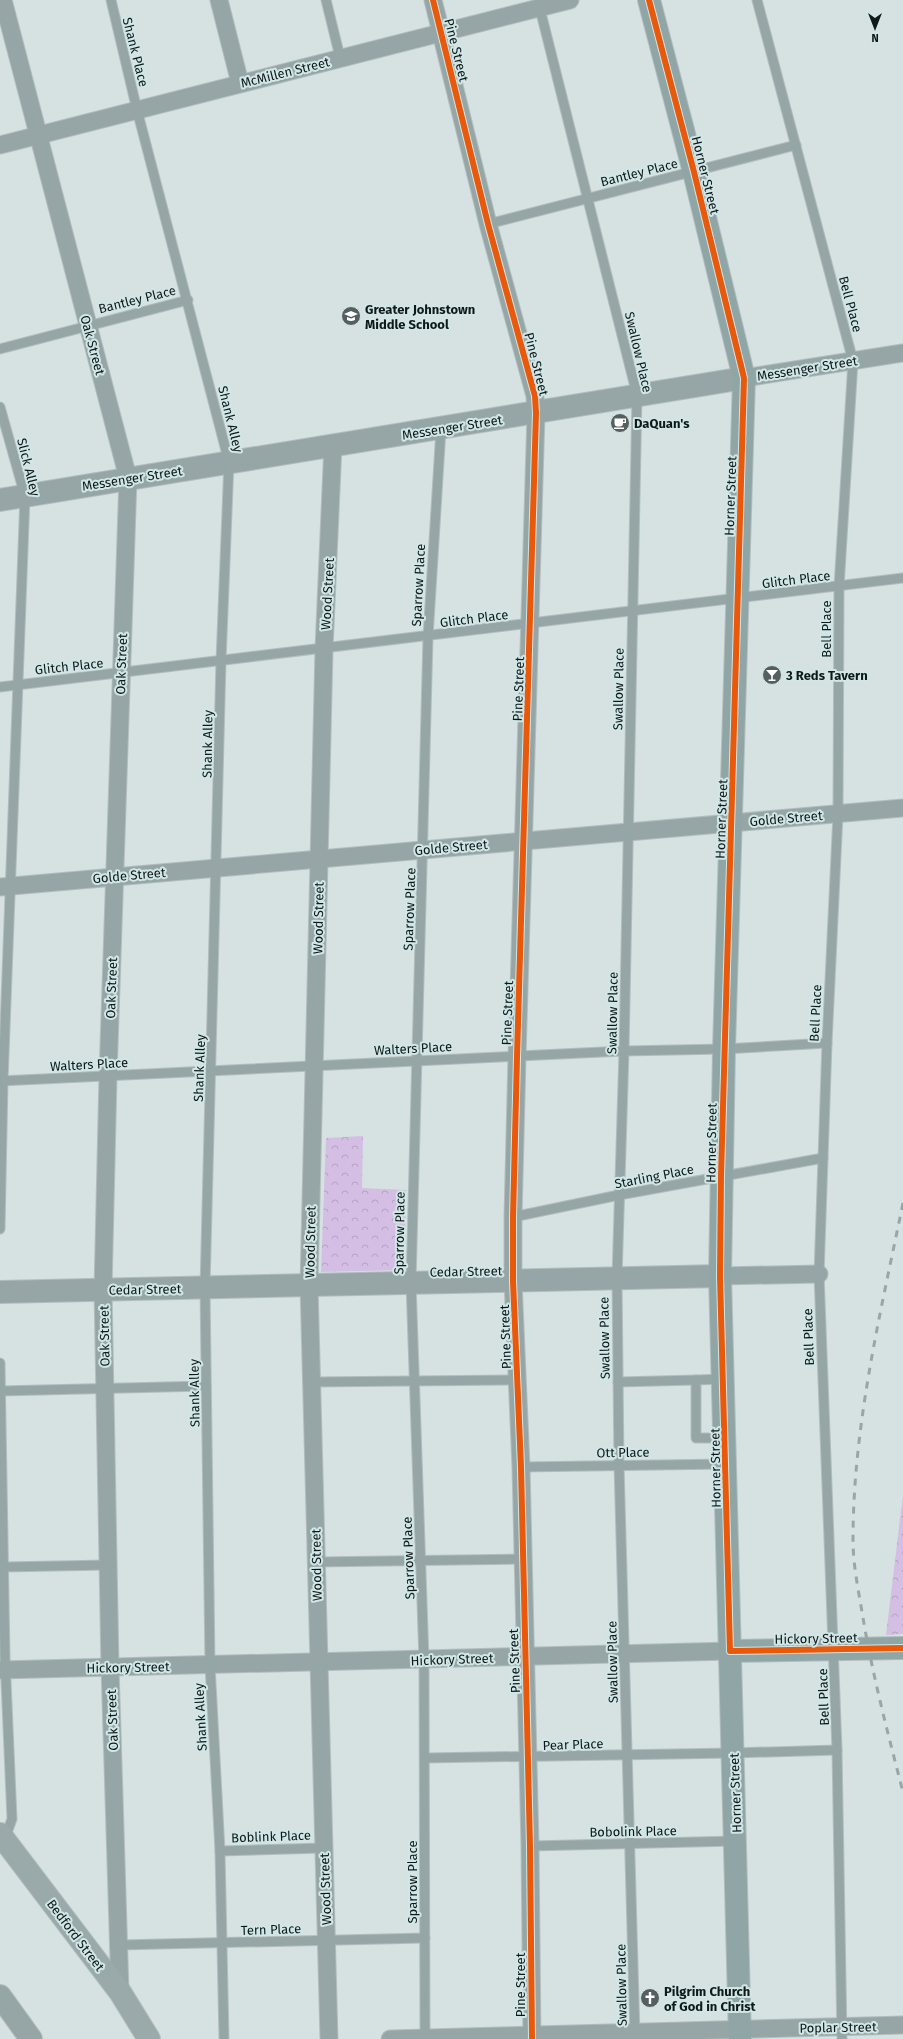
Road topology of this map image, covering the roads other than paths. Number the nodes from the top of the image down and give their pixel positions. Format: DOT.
graph roads {
  1 [pos="3,0"];
  2 [pos="111,0"];
  3 [pos="219,0"];
  4 [pos="326,0"];
  5 [pos="434,0"];
  6 [pos="570,0"];
  7 [pos="649,0"];
  8 [pos="757,0"];
  9 [pos="539,4"];
  10 [pos="442,31"];
  11 [pos="340,57"];
  12 [pos="240,83"];
  13 [pos="137,110"];
  14 [pos="38,135"];
  15 [pos="0,145"];
  16 [pos="796,145"];
  17 [pos="694,172"];
  18 [pos="589,198"];
  19 [pos="488,224"];
  20 [pos="188,300"];
  21 [pos="87,326"];
  22 [pos="0,349"];
  23 [pos="903,353"];
  24 [pos="853,362"];
  25 [pos="744,378"];
  26 [pos="637,395"];
  27 [pos="0,407"];
  28 [pos="536,413"];
  29 [pos="441,429"];
  30 [pos="333,444"];
  31 [pos="229,462"];
  32 [pos="128,478"];
  33 [pos="25,496"];
  34 [pos="0,500"];
  35 [pos="903,578"];
  36 [pos="839,587"];
  37 [pos="738,599"];
  38 [pos="632,611"];
  39 [pos="531,624"];
  40 [pos="428,637"];
  41 [pos="324,649"];
  42 [pos="221,661"];
  43 [pos="121,674"];
  44 [pos="17,684"];
  45 [pos="0,687"];
  46 [pos="903,808"];
  47 [pos="838,814"];
  48 [pos="732,823"];
  49 [pos="629,832"];
  50 [pos="525,841"];
  51 [pos="424,850"];
  52 [pos="319,858"];
  53 [pos="217,868"];
  54 [pos="114,876"];
  55 [pos="5,886"];
  56 [pos="827,1043"];
  57 [pos="724,1049"];
  58 [pos="624,1051"];
  59 [pos="517,1057"];
  60 [pos="417,1061"];
  61 [pos="314,1066"];
  62 [pos="212,1072"];
  63 [pos="108,1076"];
  64 [pos="1,1081"];
  65 [pos="823,1158"];
  66 [pos="721,1176"];
  67 [pos="619,1195"];
  68 [pos="513,1217"];
  69 [pos="0,1229"];
  70 [pos="819,1274"];
  71 [pos="720,1276"];
  72 [pos="617,1278"];
  73 [pos="513,1281"];
  74 [pos="411,1283"];
  75 [pos="309,1285"];
  76 [pos="205,1288"];
  77 [pos="103,1290"];
  78 [pos="0,1292"];
  79 [pos="0,1363"];
  80 [pos="724,1379"];
  81 [pos="517,1380"];
  82 [pos="696,1380"];
  83 [pos="312,1382"];
  84 [pos="415,1382"];
  85 [pos="618,1382"];
  86 [pos="206,1386"];
  87 [pos="105,1388"];
  88 [pos="0,1391"];
  89 [pos="725,1438"];
  90 [pos="726,1464"];
  91 [pos="619,1465"];
  92 [pos="520,1467"];
  93 [pos="522,1559"];
  94 [pos="421,1561"];
  95 [pos="316,1562"];
  96 [pos="108,1565"];
  97 [pos="3,1567"];
  98 [pos="834,1648"];
  99 [pos="903,1648"];
  100 [pos="730,1651"];
  101 [pos="625,1653"];
  102 [pos="524,1657"];
  103 [pos="424,1660"];
  104 [pos="318,1662"];
  105 [pos="210,1665"];
  106 [pos="110,1667"];
  107 [pos="3,1670"];
  108 [pos="838,1750"];
  109 [pos="627,1754"];
  110 [pos="733,1754"];
  111 [pos="528,1756"];
  112 [pos="425,1758"];
  113 [pos="2,1836"];
  114 [pos="736,1841"];
  115 [pos="630,1844"];
  116 [pos="530,1846"];
  117 [pos="323,1848"];
  118 [pos="220,1851"];
  119 [pos="425,1938"];
  120 [pos="326,1940"];
  121 [pos="222,1943"];
  122 [pos="119,1945"];
  123 [pos="120,1992"];
  124 [pos="0,1996"];
  125 [pos="903,2025"];
  126 [pos="841,2033"];
  127 [pos="740,2034"];
  128 [pos="635,2036"];
  129 [pos="532,2037"];
  130 [pos="425,2038"];
  131 [pos="31,2039"];
  132 [pos="149,2039"];
  133 [pos="224,2039"];
  134 [pos="329,2039"];
  135 [pos="390,2039"];
  1 -- 14 [label="street, Oak Street"];
  2 -- 13 [label="lane, Shank Place"];
  3 -- 12 [label="street"];
  4 -- 11 [label="lane"];
  5 -- 10 [label="street, Pine Street"];
  6 -- 9 [label="street, McMillen Street"];
  7 -- 17 [label="main road, Horner Street"];
  8 -- 16 [label="lane, Bell Place"];
  9 -- 10 [label="street, McMillen Street"];
  9 -- 18 [label="lane, Swallow Place"];
  10 -- 11 [label="street, McMillen Street"];
  10 -- 19 [label="street, Pine Street"];
  11 -- 12 [label="street, McMillen Street"];
  12 -- 13 [label="street, McMillen Street"];
  13 -- 14 [label="street, McMillen Street"];
  13 -- 20 [label="lane, Shank Alley"];
  14 -- 15 [label="street, McMillen Street"];
  14 -- 21 [label="street, Oak Street"];
  16 -- 17 [label="lane, Bantley Place"];
  16 -- 24 [label="lane, Bell Place"];
  17 -- 18 [label="lane, Bantley Place"];
  17 -- 25 [label="main road, Horner Street"];
  18 -- 19 [label="lane, Bantley Place"];
  18 -- 26 [label="lane, Swallow Place"];
  19 -- 28 [label="street, Pine Street"];
  20 -- 21 [label="lane, Bantley Place"];
  20 -- 31 [label="lane, Shank Alley"];
  21 -- 22 [label="lane, Bantley Place"];
  21 -- 32 [label="street, Oak Street"];
  23 -- 24 [label="street, Messenger Street"];
  24 -- 25 [label="street, Messenger Street"];
  24 -- 36 [label="lane, Bell Place"];
  25 -- 26 [label="main road, Messenger Street"];
  25 -- 37 [label="main road, Horner Street"];
  26 -- 28 [label="main road, Messenger Street"];
  26 -- 38 [label="lane, Swallow Place"];
  27 -- 33 [label="lane, Slick Alley"];
  28 -- 29 [label="main road, Messenger Street"];
  28 -- 39 [label="street, Pine Street"];
  29 -- 30 [label="main road, Messenger Street"];
  29 -- 40 [label="lane, Sparrow Place"];
  30 -- 31 [label="main road, Messenger Street"];
  30 -- 41 [label="street, Wood Street"];
  31 -- 32 [label="main road, Messenger Street"];
  31 -- 42 [label="lane, Shank Alley"];
  32 -- 33 [label="main road, Messenger Street"];
  32 -- 43 [label="street, Oak Street"];
  33 -- 34 [label="main road, Messenger Street"];
  33 -- 44 [label="lane, Slick Alley"];
  35 -- 36 [label="lane, Glitch Place"];
  36 -- 37 [label="lane, Glitch Place"];
  36 -- 47 [label="lane, Bell Place"];
  37 -- 38 [label="lane, Glitch Place"];
  37 -- 48 [label="main road, Horner Street"];
  38 -- 39 [label="lane, Glitch Place"];
  38 -- 49 [label="lane, Swallow Place"];
  39 -- 40 [label="lane, Glitch Place"];
  39 -- 50 [label="street, Pine Street"];
  40 -- 41 [label="lane, Glitch Place"];
  40 -- 51 [label="lane, Sparrow Place"];
  41 -- 42 [label="lane, Glitch Place"];
  41 -- 52 [label="street, Wood Street"];
  42 -- 43 [label="lane, Glitch Place"];
  42 -- 53 [label="lane, Shank Alley"];
  43 -- 44 [label="lane, Glitch Place"];
  43 -- 54 [label="street, Oak Street"];
  44 -- 45 [label="lane, Glitch Place"];
  44 -- 55 [label="lane, Slick Alley"];
  46 -- 47 [label="street, Golde Street"];
  47 -- 48 [label="street, Golde Street"];
  47 -- 56 [label="lane, Bell Place"];
  48 -- 49 [label="street, Golde Street"];
  48 -- 57 [label="main road, Horner Street"];
  49 -- 50 [label="street, Golde Street"];
  49 -- 58 [label="lane, Swallow Place"];
  50 -- 51 [label="street, Golde Street"];
  50 -- 59 [label="street, Pine Street"];
  51 -- 52 [label="street, Golde Street"];
  51 -- 60 [label="lane, Sparrow Place"];
  52 -- 53 [label="street, Golde Street"];
  52 -- 61 [label="street, Wood Street"];
  53 -- 54 [label="street, Golde Street"];
  53 -- 62 [label="lane, Shank Alley"];
  54 -- 55 [label="street, Golde Street"];
  54 -- 63 [label="street, Oak Street"];
  55 -- 64 [label="lane, Slick Alley"];
  56 -- 57 [label="lane, Walters Place"];
  56 -- 65 [label="lane, Bell Place"];
  57 -- 58 [label="lane, Walters Place"];
  57 -- 66 [label="main road, Horner Street"];
  58 -- 59 [label="lane, Walters Place"];
  58 -- 67 [label="lane, Swallow Place"];
  59 -- 60 [label="lane, Walters Place"];
  59 -- 68 [label="street, Pine Street"];
  60 -- 61 [label="lane, Walters Place"];
  60 -- 74 [label="lane, Sparrow Place"];
  61 -- 62 [label="lane, Walters Place"];
  61 -- 75 [label="street, Wood Street"];
  62 -- 63 [label="lane, Walters Place"];
  62 -- 76 [label="lane, Shank Alley"];
  63 -- 64 [label="lane, Walters Place"];
  63 -- 77 [label="street, Oak Street"];
  64 -- 69 [label="lane, Slick Alley"];
  65 -- 66 [label="lane, Starling Place"];
  65 -- 70 [label="lane, Bell Place"];
  66 -- 67 [label="lane, Starling Place"];
  66 -- 71 [label="main road, Horner Street"];
  67 -- 68 [label="lane, Starling Place"];
  67 -- 72 [label="lane, Swallow Place"];
  68 -- 73 [label="street, Pine Street"];
  70 -- 71 [label="street, Cedar Street"];
  70 -- 98 [label="lane, Bell Place"];
  71 -- 72 [label="main road, Cedar Street"];
  71 -- 80 [label="main road, Horner Street"];
  72 -- 73 [label="main road, Cedar Street"];
  72 -- 85 [label="lane, Swallow Place"];
  73 -- 74 [label="main road, Cedar Street"];
  73 -- 81 [label="street, Pine Street"];
  74 -- 75 [label="main road, Cedar Street"];
  74 -- 84 [label="lane, Sparrow Place"];
  75 -- 76 [label="main road, Cedar Street"];
  75 -- 83 [label="street, Wood Street"];
  76 -- 77 [label="main road, Cedar Street"];
  76 -- 86 [label="lane, Shank Alley"];
  77 -- 78 [label="main road, Cedar Street"];
  77 -- 87 [label="street, Oak Street"];
  79 -- 88 [label="lane"];
  80 -- 82 [label="lane"];
  80 -- 89 [label="main road, Horner Street"];
  81 -- 84 [label="lane"];
  81 -- 92 [label="street, Pine Street"];
  82 -- 85 [label="lane"];
  82 -- 89 [label="lane"];
  83 -- 84 [label="lane"];
  83 -- 95 [label="street, Wood Street"];
  84 -- 94 [label="lane, Sparrow Place"];
  85 -- 91 [label="lane, Swallow Place"];
  86 -- 87 [label="lane"];
  86 -- 105 [label="lane, Shank Alley"];
  87 -- 88 [label="lane"];
  87 -- 96 [label="street, Oak Street"];
  88 -- 97 [label="lane"];
  89 -- 90 [label="main road, Horner Street"];
  90 -- 91 [label="lane, Ott Place"];
  90 -- 100 [label="main road, Horner Street"];
  91 -- 92 [label="lane, Ott Place"];
  91 -- 101 [label="lane, Swallow Place"];
  92 -- 93 [label="street, Pine Street"];
  93 -- 94 [label="lane"];
  93 -- 102 [label="street, Pine Street"];
  94 -- 95 [label="lane"];
  94 -- 103 [label="lane, Sparrow Place"];
  95 -- 104 [label="street, Wood Street"];
  96 -- 97 [label="lane"];
  96 -- 106 [label="street, Oak Street"];
  97 -- 107 [label="lane"];
  98 -- 99 [label="main road, Hickory Street"];
  98 -- 100 [label="main road, Hickory Street"];
  98 -- 108 [label="lane, Bell Place"];
  100 -- 101 [label="street, Hickory Street"];
  100 -- 110 [label="main road, Horner Street"];
  101 -- 102 [label="street, Hickory Street"];
  101 -- 109 [label="lane, Swallow Place"];
  102 -- 103 [label="street, Hickory Street"];
  102 -- 111 [label="street, Pine Street"];
  103 -- 104 [label="street, Hickory Street"];
  103 -- 112 [label="lane, Sparrow Place"];
  104 -- 105 [label="street, Hickory Street"];
  104 -- 117 [label="street, Wood Street"];
  105 -- 106 [label="street, Hickory Street"];
  105 -- 118 [label="lane, Shank Alley"];
  106 -- 107 [label="street, Hickory Street"];
  106 -- 122 [label="street, Oak Street"];
  107 -- 113 [label="lane"];
  108 -- 110 [label="lane, Pear Place"];
  108 -- 126 [label="lane, Bell Place"];
  109 -- 110 [label="lane, Pear Place"];
  109 -- 111 [label="lane, Pear Place"];
  109 -- 115 [label="lane, Swallow Place"];
  110 -- 114 [label="main road, Horner Street"];
  111 -- 112 [label="lane, Pear Place"];
  111 -- 116 [label="street, Pine Street"];
  112 -- 119 [label="lane, Sparrow Place"];
  113 -- 123 [label="main road, Bedford Street"];
  114 -- 115 [label="lane, Bobolink Place"];
  114 -- 127 [label="main road, Horner Street"];
  115 -- 116 [label="lane, Bobolink Place"];
  115 -- 128 [label="lane, Swallow Place"];
  116 -- 129 [label="street, Pine Street"];
  117 -- 118 [label="lane, Boblink Place"];
  117 -- 120 [label="street, Wood Street"];
  118 -- 121 [label="lane, Shank Alley"];
  119 -- 120 [label="lane, Tern Place"];
  119 -- 130 [label="lane, Sparrow Place"];
  120 -- 121 [label="lane, Tern Place"];
  120 -- 134 [label="street, Wood Street"];
  121 -- 122 [label="lane, Tern Place"];
  121 -- 133 [label="lane, Shank Alley"];
  122 -- 123 [label="street, Oak Street"];
  123 -- 132 [label="main road, Bedford Street"];
  124 -- 131 [label="main road"];
  125 -- 126 [label="street, Poplar Street"];
  126 -- 127 [label="street, Poplar Street"];
  127 -- 128 [label="street, Poplar Street"];
  128 -- 129 [label="street, Poplar Street"];
  129 -- 130 [label="street, Poplar Street"];
  130 -- 135 [label="street, Poplar Street"];
}
